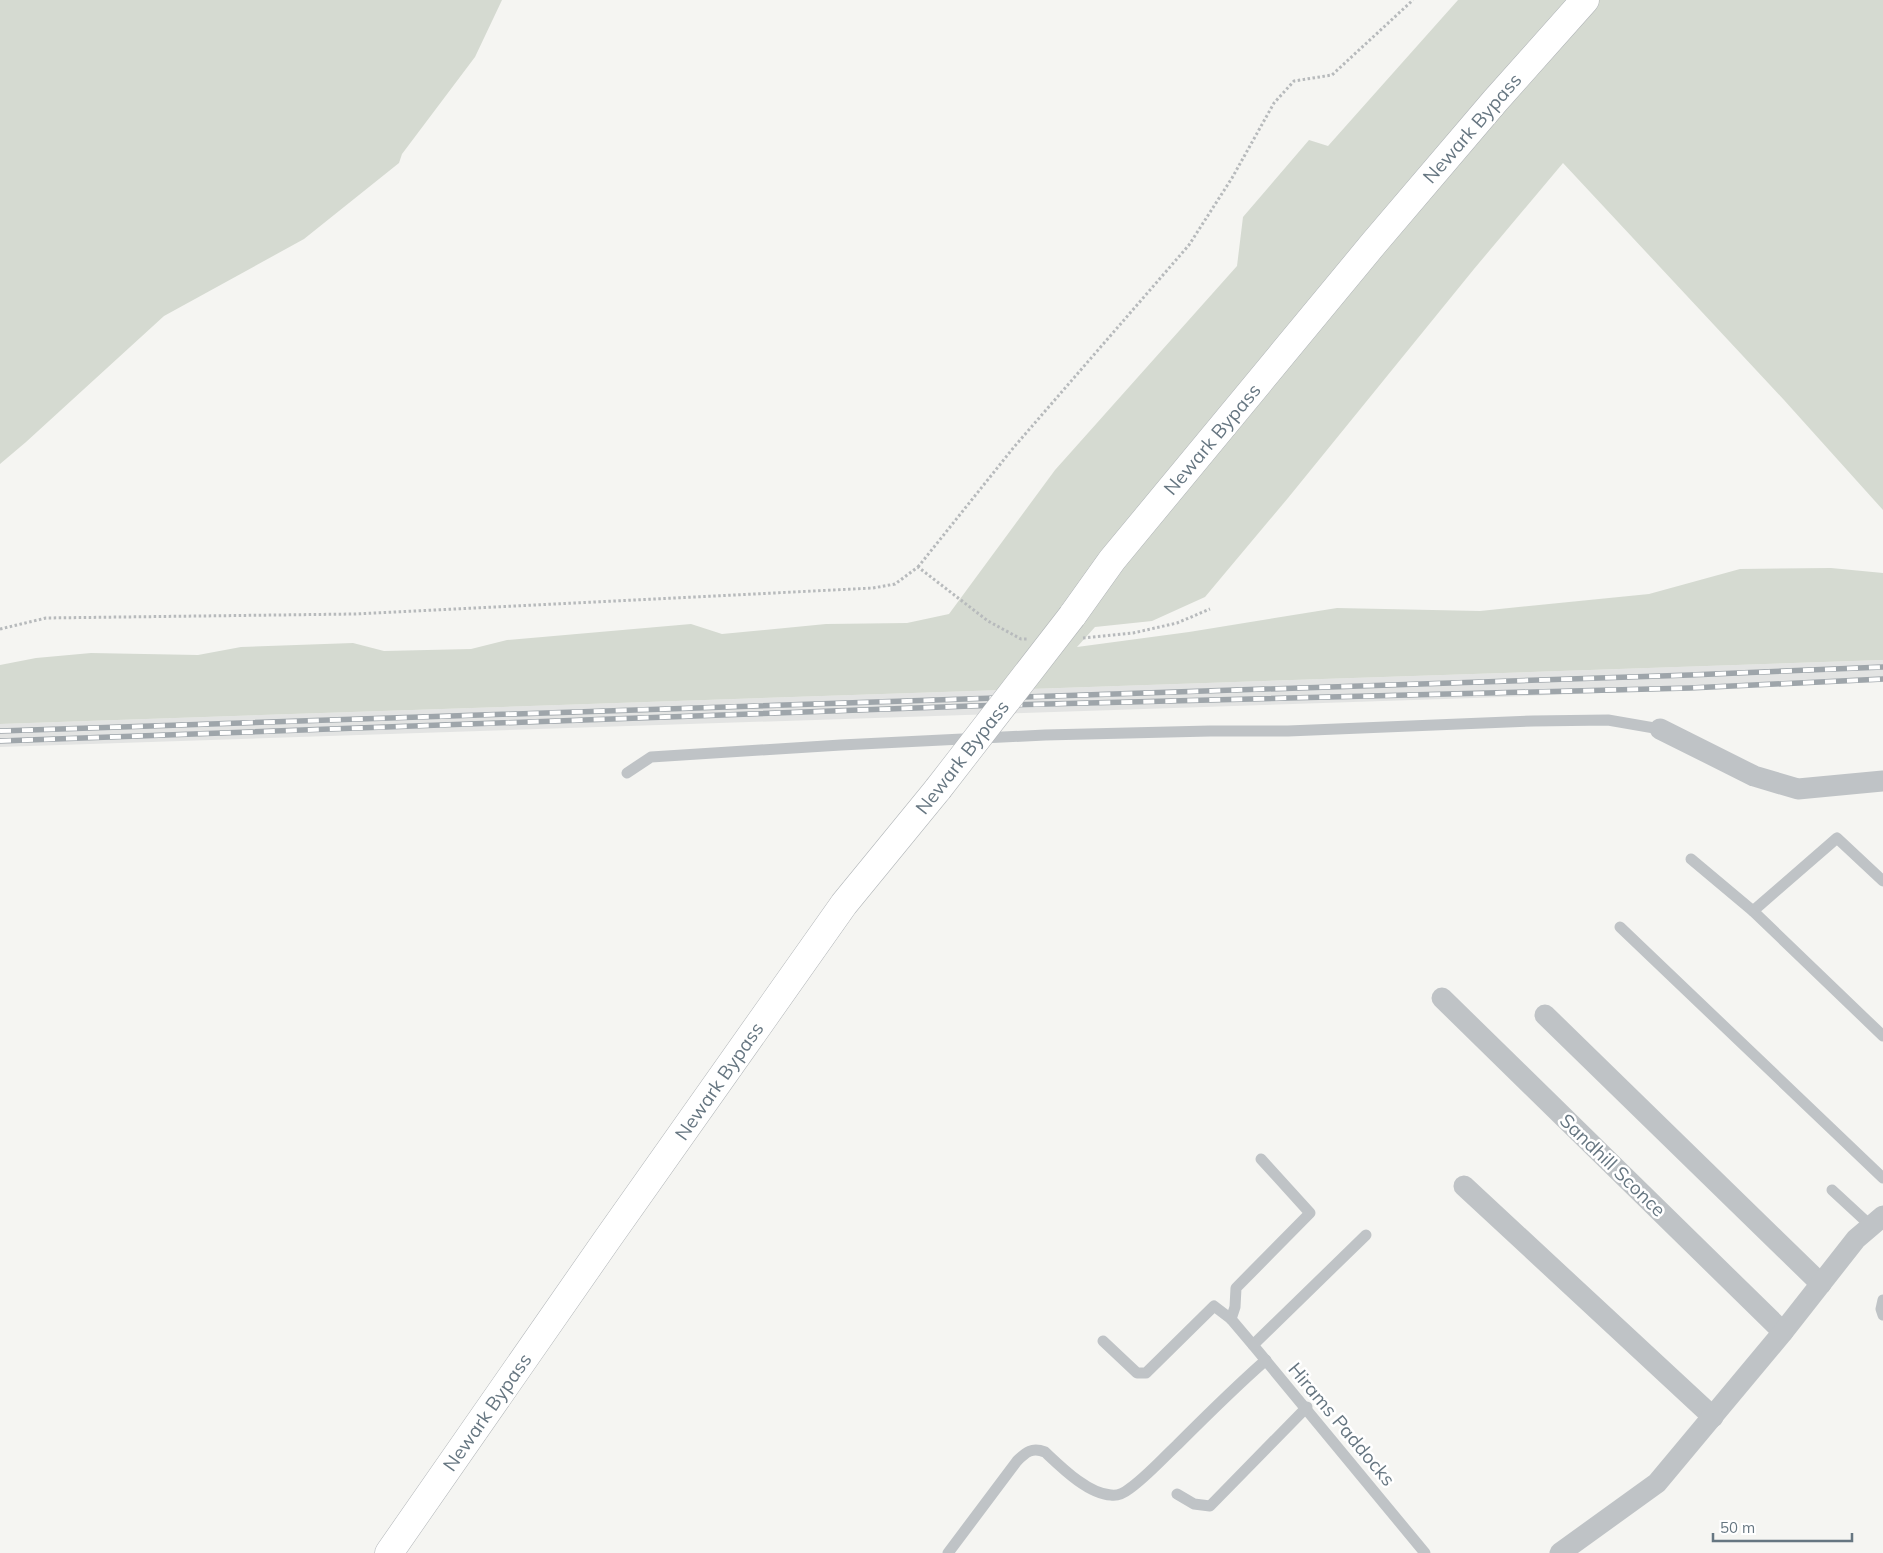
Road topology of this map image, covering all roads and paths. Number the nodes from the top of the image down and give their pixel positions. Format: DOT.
graph roads {
  1 [pos="1413,0"];
  2 [pos="1585,0"];
  3 [pos="918,567"];
  4 [pos="1210,609"];
  5 [pos="1074,627"];
  6 [pos="0,629"];
  7 [pos="1030,639"];
  8 [pos="1660,729"];
  9 [pos="627,773"];
  10 [pos="1883,781"];
  11 [pos="1691,859"];
  12 [pos="1883,881"];
  13 [pos="1752,911"];
  14 [pos="1620,927"];
  15 [pos="1442,998"];
  16 [pos="1546,1014"];
  17 [pos="1883,1036"];
  18 [pos="1262,1159"];
  19 [pos="1883,1178"];
  20 [pos="1464,1186"];
  21 [pos="1832,1190"];
  22 [pos="1877,1221"];
  23 [pos="1366,1235"];
  24 [pos="1821,1284"];
  25 [pos="1883,1300"];
  26 [pos="1883,1315"];
  27 [pos="1231,1319"];
  28 [pos="1783,1332"];
  29 [pos="1103,1341"];
  30 [pos="1254,1345"];
  31 [pos="1266,1360"];
  32 [pos="1306,1407"];
  33 [pos="1713,1417"];
  34 [pos="1177,1494"];
  35 [pos="389,1553"];
  36 [pos="948,1553"];
  37 [pos="1426,1553"];
  38 [pos="1560,1553"];
  1 -- 3 [label="path"];
  2 -- 5 [label="highway, Newark Bypass"];
  3 -- 6 [label="path"];
  3 -- 7 [label="path"];
  4 -- 5 [label="path"];
  5 -- 35 [label="highway, Newark Bypass, bridge"];
  8 -- 9 [label="lane"];
  8 -- 10 [label="street"];
  11 -- 13 [label="lane"];
  12 -- 13 [label="lane"];
  13 -- 17 [label="lane"];
  14 -- 19 [label="lane"];
  15 -- 28 [label="street, Sandhill Sconce"];
  16 -- 24 [label="street"];
  18 -- 27 [label="lane"];
  20 -- 33 [label="street"];
  21 -- 22 [label="lane"];
  22 -- 24 [label="street"];
  23 -- 30 [label="lane"];
  24 -- 28 [label="street"];
  25 -- 26 [label="lane"];
  27 -- 29 [label="lane"];
  27 -- 30 [label="lane, Hirams Paddocks"];
  28 -- 33 [label="street"];
  30 -- 31 [label="lane, Hirams Paddocks"];
  31 -- 32 [label="lane, Hirams Paddocks"];
  31 -- 36 [label="lane"];
  32 -- 34 [label="lane"];
  32 -- 37 [label="lane, Hirams Paddocks"];
  33 -- 38 [label="street"];
}
